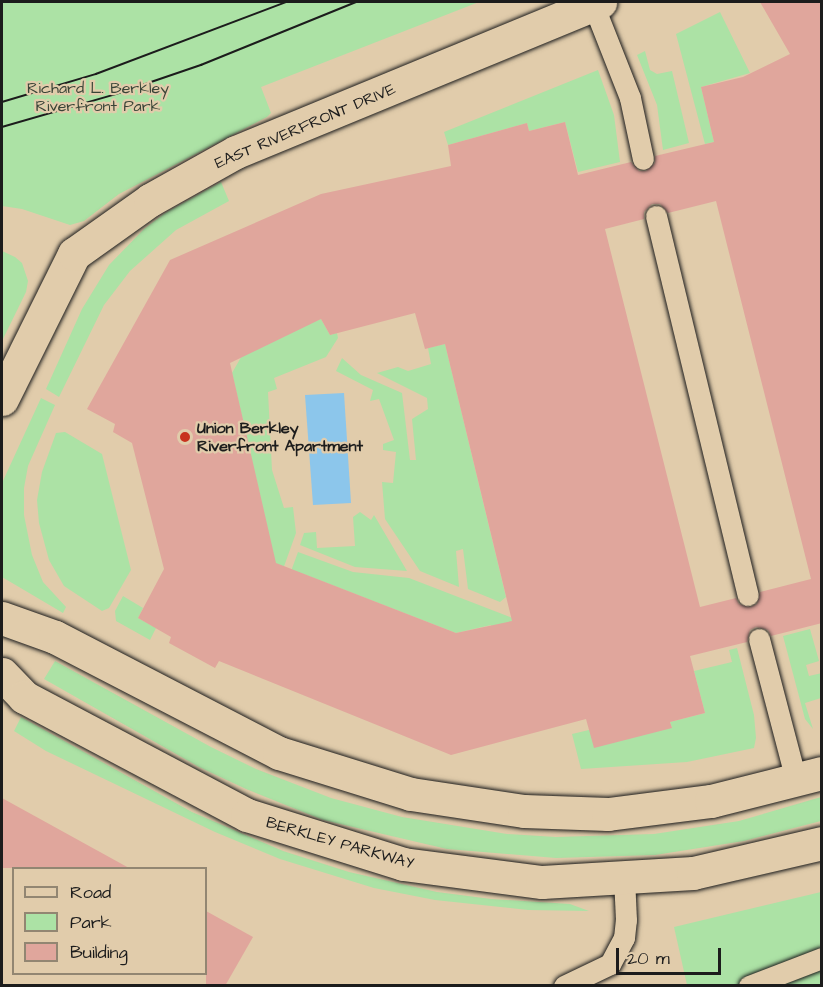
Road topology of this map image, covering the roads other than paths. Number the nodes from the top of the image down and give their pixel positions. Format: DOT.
graph roads {
  1 [pos="597,3"];
  2 [pos="643,159"];
  3 [pos="656,216"];
  4 [pos="2,399"];
  5 [pos="748,595"];
  6 [pos="2,618"];
  7 [pos="759,639"];
  8 [pos="2,674"];
  9 [pos="809,776"];
  10 [pos="822,843"];
  11 [pos="624,878"];
  12 [pos="822,958"];
  13 [pos="564,986"];
  14 [pos="749,986"];
  1 -- 2 [label="lane"];
  1 -- 4 [label="main road, EAST RIVERFRONT DRIVE"];
  3 -- 5 [label="lane"];
  6 -- 9 [label="main road"];
  7 -- 9 [label="lane"];
  8 -- 11 [label="main road, BERKLEY PARKWAY"];
  10 -- 11 [label="main road, BERKLEY PARKWAY"];
  11 -- 13 [label="lane"];
  12 -- 14 [label="lane"];
}
